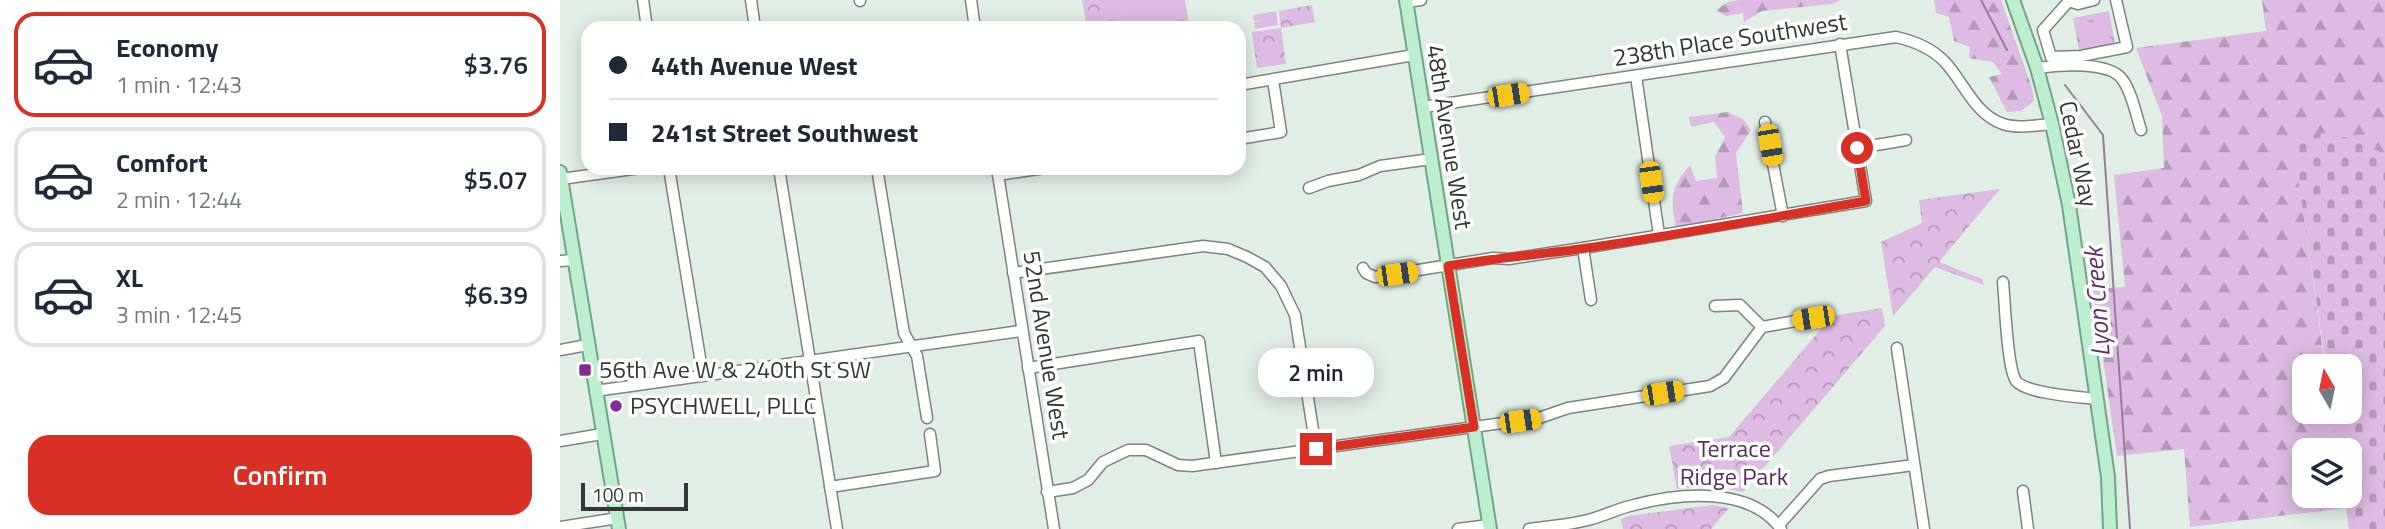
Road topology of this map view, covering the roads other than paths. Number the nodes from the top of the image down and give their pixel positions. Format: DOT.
graph roads {
  1 [pos="643,0"];
  2 [pos="751,0"];
  3 [pos="971,0"];
  4 [pos="1421,0"];
  5 [pos="2013,0"];
  6 [pos="2095,0"];
  7 [pos="2116,0"];
  8 [pos="1406,1"];
  9 [pos="646,21"];
  10 [pos="754,21"];
  11 [pos="974,21"];
  12 [pos="1840,44"];
  13 [pos="1414,55"];
  14 [pos="2037,68"];
  15 [pos="1636,76"];
  16 [pos="1273,80"];
  17 [pos="1246,84"];
  18 [pos="1423,107"];
  19 [pos="1765,122"];
  20 [pos="2052,124"];
  21 [pos="2141,131"];
  22 [pos="1246,138"];
  23 [pos="1906,140"];
  24 [pos="1857,148"];
  25 [pos="1431,159"];
  26 [pos="581,174"];
  27 [pos="670,175"];
  28 [pos="780,175"];
  29 [pos="878,175"];
  30 [pos="998,175"];
  31 [pos="561,176"];
  32 [pos="1309,188"];
  33 [pos="1783,216"];
  34 [pos="1659,235"];
  35 [pos="1583,248"];
  36 [pos="567,260"];
  37 [pos="1448,266"];
  38 [pos="1363,268"];
  39 [pos="1013,273"];
  40 [pos="2003,282"];
  41 [pos="1591,300"];
  42 [pos="1715,306"];
  43 [pos="1813,318"];
  44 [pos="1762,327"];
  45 [pos="1021,331"];
  46 [pos="587,345"];
  47 [pos="910,347"];
  48 [pos="1897,348"];
  49 [pos="560,349"];
  50 [pos="811,361"];
  51 [pos="1028,368"];
  52 [pos="703,376"];
  53 [pos="596,391"];
  54 [pos="2096,399"];
  55 [pos="927,418"];
  56 [pos="1474,427"];
  57 [pos="602,434"];
  58 [pos="930,434"];
  59 [pos="560,441"];
  60 [pos="1316,449"];
  61 [pos="1216,463"];
  62 [pos="1914,465"];
  63 [pos="830,487"];
  64 [pos="1047,492"];
  65 [pos="2023,492"];
  66 [pos="618,524"];
  67 [pos="560,527"];
  68 [pos="1490,527"];
  69 [pos="1780,527"];
  70 [pos="837,529"];
  71 [pos="1054,529"];
  72 [pos="1458,529"];
  73 [pos="1529,529"];
  74 [pos="1924,529"];
  75 [pos="2028,529"];
  76 [pos="2110,529"];
  1 -- 9 [label="street"];
  2 -- 10 [label="street"];
  3 -- 11 [label="street"];
  4 -- 8 [label="street"];
  5 -- 14 [label="main road, Cedar Way"];
  6 -- 7 [label="street"];
  8 -- 13 [label="main road, 48th Avenue West"];
  12 -- 15 [label="street, 238th Place Southwest"];
  12 -- 20 [label="street, 238th Place Southwest"];
  12 -- 24 [label="street"];
  13 -- 16 [label="street"];
  13 -- 18 [label="main road, 48th Avenue West"];
  14 -- 20 [label="main road, Cedar Way"];
  14 -- 21 [label="street"];
  15 -- 18 [label="street, 238th Place Southwest"];
  15 -- 34 [label="street"];
  16 -- 17 [label="street"];
  16 -- 22 [label="street"];
  18 -- 25 [label="main road, 48th Avenue West"];
  19 -- 33 [label="street"];
  20 -- 54 [label="main road, Cedar Way"];
  23 -- 24 [label="street"];
  24 -- 33 [label="street"];
  25 -- 32 [label="street"];
  25 -- 37 [label="main road, 48th Avenue West"];
  26 -- 31 [label="street"];
  27 -- 52 [label="street"];
  28 -- 50 [label="street"];
  29 -- 47 [label="street"];
  30 -- 39 [label="street, 52nd Avenue West"];
  31 -- 36 [label="main road"];
  33 -- 34 [label="street"];
  34 -- 35 [label="street"];
  35 -- 37 [label="street"];
  35 -- 41 [label="street"];
  36 -- 46 [label="main road"];
  37 -- 38 [label="street"];
  37 -- 56 [label="main road, 48th Avenue West"];
  39 -- 45 [label="street, 52nd Avenue West"];
  39 -- 60 [label="street"];
  40 -- 54 [label="street"];
  42 -- 44 [label="street"];
  43 -- 44 [label="street"];
  44 -- 56 [label="street"];
  45 -- 47 [label="street"];
  45 -- 51 [label="street, 52nd Avenue West"];
  46 -- 49 [label="street"];
  46 -- 53 [label="main road"];
  47 -- 50 [label="street"];
  47 -- 55 [label="street"];
  48 -- 62 [label="street"];
  50 -- 52 [label="street"];
  50 -- 63 [label="street"];
  51 -- 61 [label="street"];
  51 -- 64 [label="street, 52nd Avenue West"];
  52 -- 53 [label="street"];
  53 -- 57 [label="main road"];
  54 -- 76 [label="main road, Cedar Way"];
  56 -- 60 [label="street"];
  56 -- 68 [label="main road, 48th Avenue West"];
  57 -- 59 [label="street"];
  57 -- 66 [label="main road"];
  58 -- 63 [label="street"];
  60 -- 61 [label="street"];
  61 -- 64 [label="street"];
  62 -- 69 [label="street"];
  62 -- 74 [label="street"];
  63 -- 70 [label="street"];
  64 -- 71 [label="street, 52nd Avenue West"];
  65 -- 75 [label="street"];
  66 -- 67 [label="street"];
  68 -- 72 [label="street"];
  69 -- 73 [label="street"];
}
